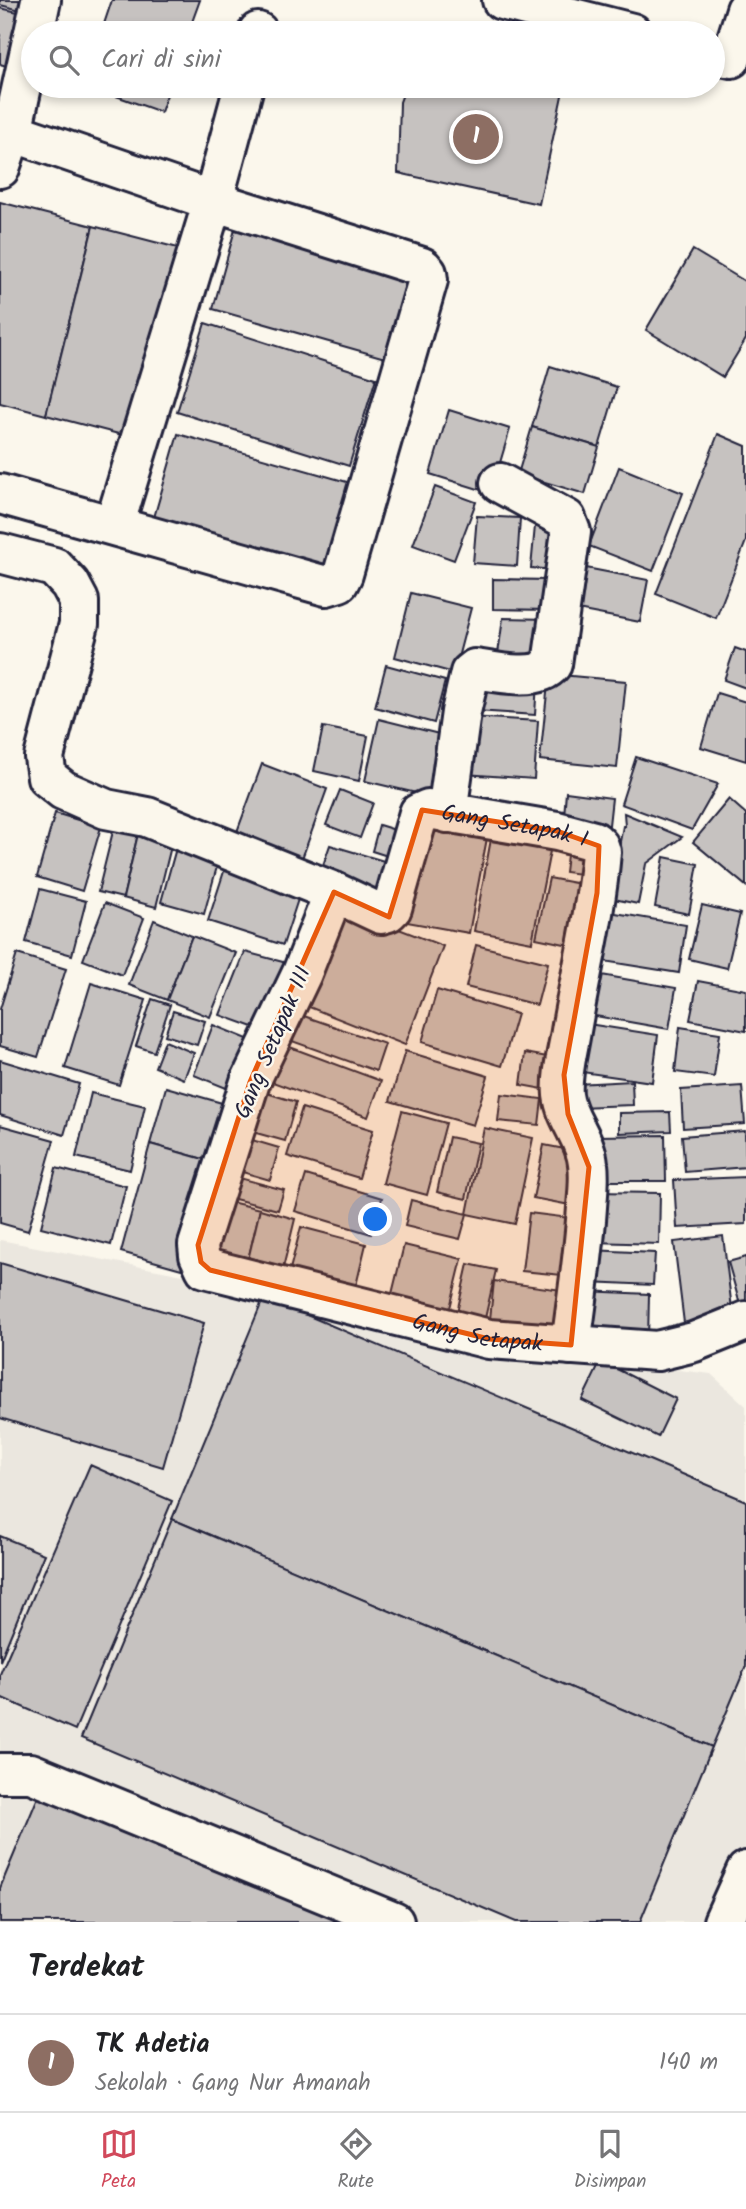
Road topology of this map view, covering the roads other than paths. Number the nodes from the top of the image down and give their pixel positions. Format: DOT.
graph roads {
  1 [pos="41,0"];
  2 [pos="502,0"];
  3 [pos="746,10"];
  4 [pos="37,21"];
  5 [pos="585,21"];
  6 [pos="725,57"];
  7 [pos="21,92"];
  8 [pos="241,98"];
  9 [pos="12,132"];
  10 [pos="0,168"];
  11 [pos="213,201"];
  12 [pos="500,483"];
  13 [pos="0,494"];
  14 [pos="114,526"];
  15 [pos="0,553"];
  16 [pos="447,813"];
  17 [pos="334,892"];
  18 [pos="210,1270"];
  19 [pos="746,1321"];
  20 [pos="571,1345"];
  21 [pos="0,1773"];
  22 [pos="746,1871"];
  23 [pos="394,1922"];
  24 [pos="723,1922"];
  1 -- 4 [label="street"];
  2 -- 5 [label="street"];
  3 -- 6 [label="street"];
  7 -- 9 [label="street"];
  8 -- 11 [label="street"];
  9 -- 10 [label="street"];
  9 -- 11 [label="street"];
  11 -- 14 [label="street"];
  11 -- 14 [label="street"];
  12 -- 16 [label="street"];
  13 -- 14 [label="street"];
  15 -- 17 [label="street, Gang Setapak I"];
  16 -- 17 [label="street, Gang Setapak I"];
  16 -- 20 [label="street, Gang Setapak I"];
  17 -- 18 [label="street, Gang Setapak III"];
  18 -- 20 [label="street, Gang Setapak"];
  19 -- 20 [label="street, Gang Setapak"];
  21 -- 23 [label="street"];
  22 -- 24 [label="street"];
}
